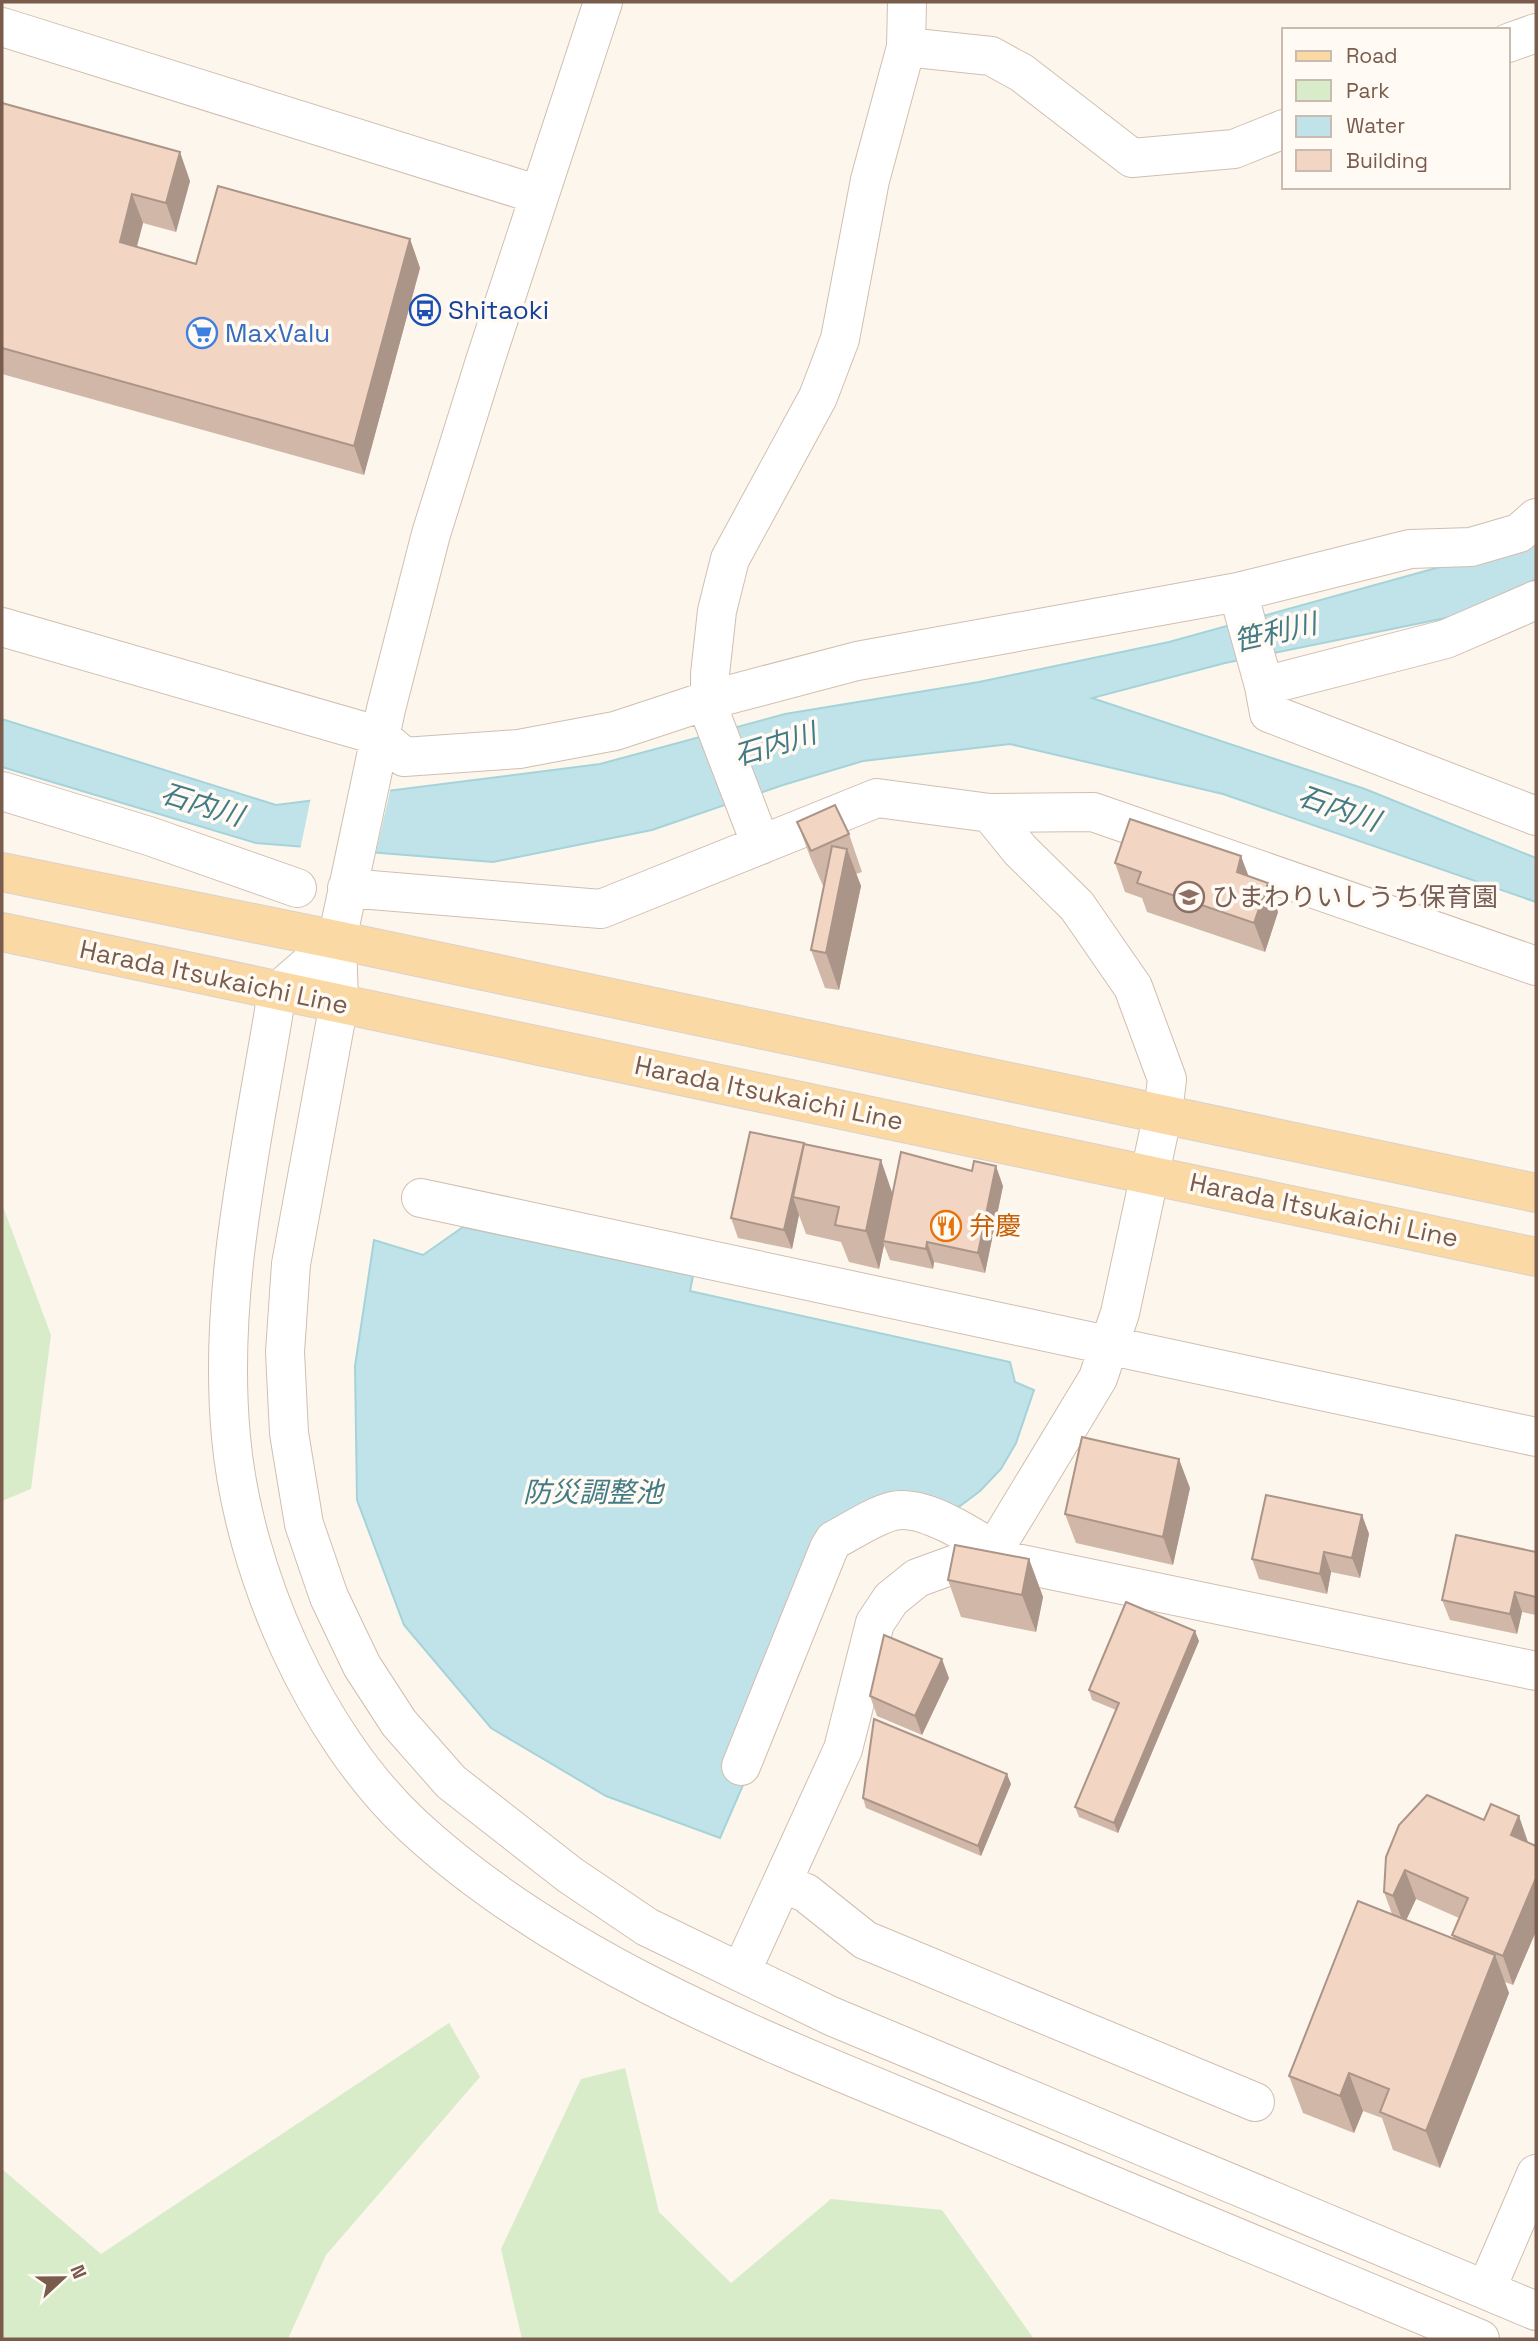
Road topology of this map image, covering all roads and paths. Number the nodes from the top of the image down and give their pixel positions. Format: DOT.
graph roads {
  1 [pos="603,2"];
  2 [pos="907,2"];
  3 [pos="2,27"];
  4 [pos="1536,33"];
  5 [pos="1510,42"];
  6 [pos="906,47"];
  7 [pos="1282,130"];
  8 [pos="539,195"];
  9 [pos="1536,518"];
  10 [pos="1240,598"];
  11 [pos="1536,600"];
  12 [pos="2,627"];
  13 [pos="1263,683"];
  14 [pos="710,706"];
  15 [pos="255,722"];
  16 [pos="378,749"];
  17 [pos="327,750"];
  18 [pos="2,791"];
  19 [pos="990,813"];
  20 [pos="1536,816"];
  21 [pos="756,833"];
  22 [pos="2,873"];
  23 [pos="348,881"];
  24 [pos="297,888"];
  25 [pos="2,932"];
  26 [pos="337,940"];
  27 [pos="1536,966"];
  28 [pos="277,992"];
  29 [pos="339,1003"];
  30 [pos="1163,1113"];
  31 [pos="1150,1173"];
  32 [pos="1536,1193"];
  33 [pos="421,1198"];
  34 [pos="1536,1256"];
  35 [pos="1112,1344"];
  36 [pos="1536,1437"];
  37 [pos="994,1550"];
  38 [pos="1536,1671"];
  39 [pos="741,1766"];
  40 [pos="782,1883"];
  41 [pos="741,1972"];
  42 [pos="1255,2102"];
  43 [pos="1536,2174"];
  44 [pos="1486,2290"];
  45 [pos="1536,2312"];
  46 [pos="1480,2339"];
  1 -- 8 [label="street"];
  2 -- 6 [label="street"];
  3 -- 8 [label="street"];
  4 -- 5 [label="street"];
  6 -- 7 [label="street"];
  6 -- 14 [label="street"];
  8 -- 16 [label="street"];
  9 -- 10 [label="street"];
  10 -- 13 [label="street"];
  10 -- 14 [label="street"];
  11 -- 13 [label="street"];
  12 -- 16 [label="street"];
  13 -- 20 [label="street"];
  14 -- 16 [label="street"];
  14 -- 21 [label="street"];
  15 -- 17 [label="street"];
  16 -- 23 [label="street"];
  18 -- 24 [label="street"];
  19 -- 21 [label="street"];
  19 -- 27 [label="street"];
  19 -- 30 [label="street"];
  21 -- 23 [label="street"];
  22 -- 26 [label="main road"];
  23 -- 26 [label="street"];
  25 -- 28 [label="main road, Harada Itsukaichi Line"];
  26 -- 28 [label="street"];
  26 -- 29 [label="street"];
  26 -- 30 [label="main road"];
  28 -- 29 [label="main road, Harada Itsukaichi Line"];
  28 -- 46 [label="street"];
  29 -- 31 [label="main road, Harada Itsukaichi Line"];
  29 -- 41 [label="street"];
  30 -- 31 [label="street"];
  30 -- 32 [label="main road"];
  31 -- 34 [label="main road, Harada Itsukaichi Line"];
  31 -- 35 [label="street"];
  33 -- 35 [label="street"];
  35 -- 36 [label="street"];
  35 -- 37 [label="street"];
  37 -- 38 [label="street"];
  37 -- 39 [label="street"];
  37 -- 40 [label="street"];
  40 -- 41 [label="street"];
  40 -- 42 [label="street"];
  41 -- 44 [label="street"];
  43 -- 44 [label="street"];
  44 -- 45 [label="street"];
}
